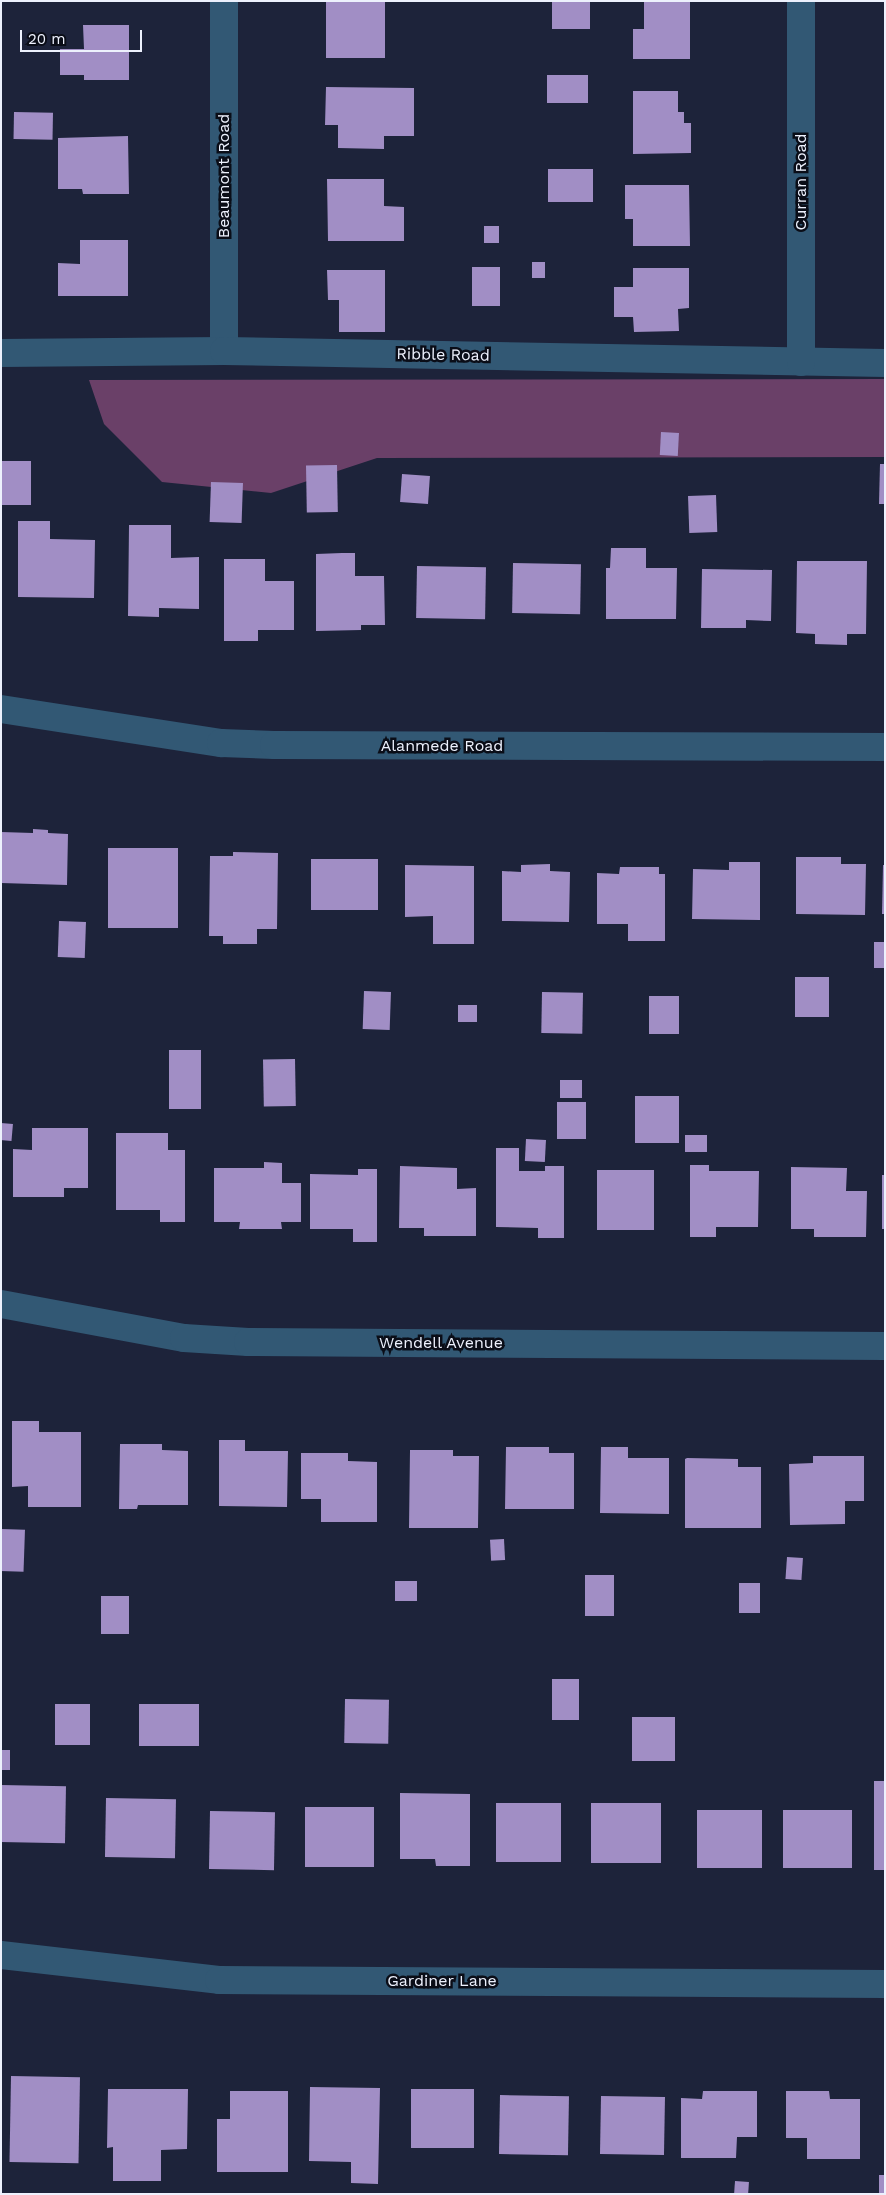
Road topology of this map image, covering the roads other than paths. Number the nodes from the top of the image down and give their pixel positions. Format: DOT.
graph roads {
  1 [pos="224,1"];
  2 [pos="801,1"];
  3 [pos="224,351"];
  4 [pos="1,353"];
  5 [pos="801,362"];
  6 [pos="885,363"];
  7 [pos="1,709"];
  8 [pos="885,747"];
  9 [pos="1,1304"];
  10 [pos="885,1346"];
  11 [pos="1,1955"];
  12 [pos="885,1984"];
  1 -- 3 [label="street, Beaumont Road"];
  2 -- 5 [label="street, Curran Road"];
  3 -- 4 [label="street, Ribble Road"];
  3 -- 5 [label="street, Ribble Road"];
  5 -- 6 [label="street, Ribble Road"];
  7 -- 8 [label="street, Alanmede Road"];
  9 -- 10 [label="street, Wendell Avenue"];
  11 -- 12 [label="street, Gardiner Lane"];
}
